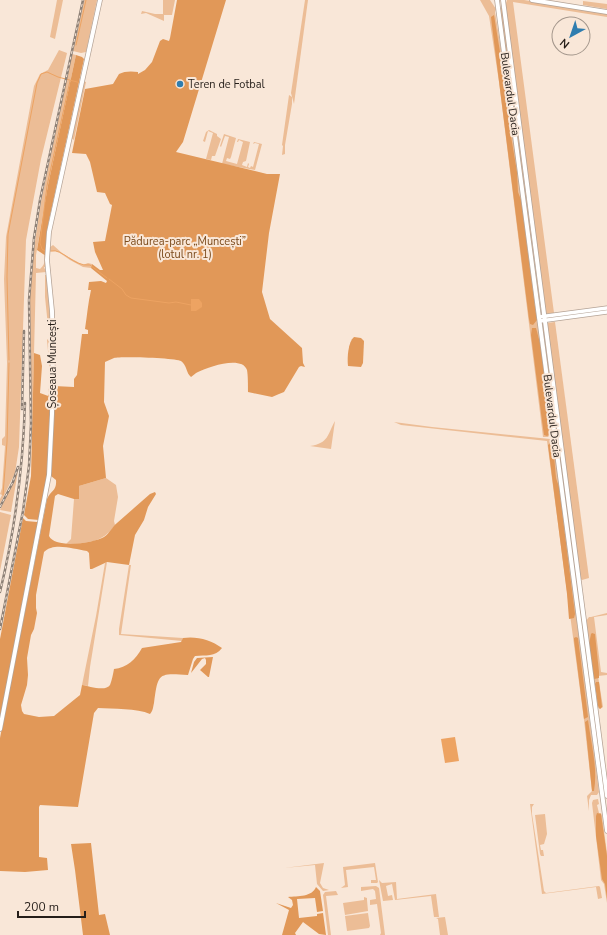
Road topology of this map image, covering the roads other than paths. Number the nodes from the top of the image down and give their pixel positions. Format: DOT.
graph roads {
  1 [pos="100,0"];
  2 [pos="497,0"];
  3 [pos="503,0"];
  4 [pos="532,0"];
  5 [pos="607,12"];
  6 [pos="607,308"];
  7 [pos="598,311"];
  8 [pos="607,312"];
  9 [pos="542,319"];
  10 [pos="0,729"];
  11 [pos="605,796"];
  12 [pos="607,831"];
  1 -- 10 [label="main road, Șoseaua Muncești"];
  2 -- 9 [label="main road, Bulevardul Dacia"];
  3 -- 9 [label="main road, Bulevardul Dacia"];
  4 -- 5 [label="main road"];
  6 -- 7 [label="street"];
  7 -- 8 [label="street"];
  7 -- 9 [label="street"];
  9 -- 11 [label="main road, Bulevardul Dacia"];
  11 -- 12 [label="main road, Bulevardul Dacia"];
}
